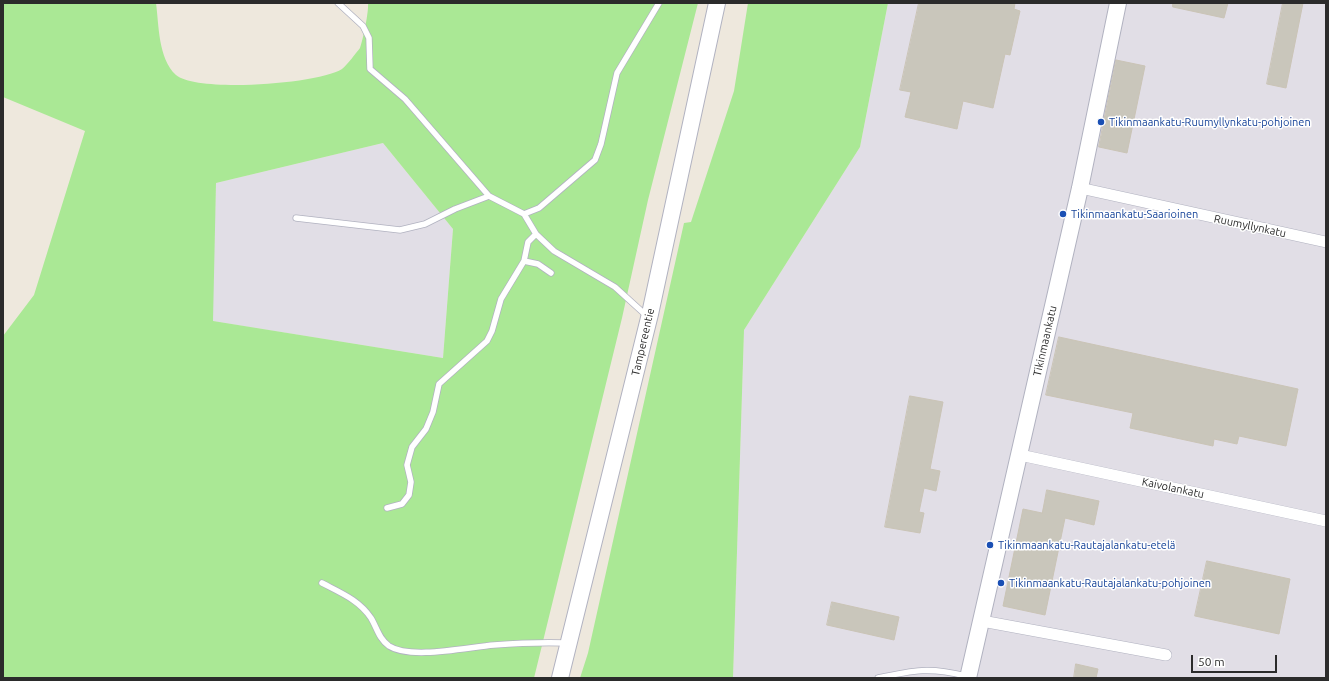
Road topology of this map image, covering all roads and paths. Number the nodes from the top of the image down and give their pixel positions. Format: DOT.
graph roads {
  1 [pos="338,3"];
  2 [pos="659,3"];
  3 [pos="717,3"];
  4 [pos="1118,3"];
  5 [pos="1080,188"];
  6 [pos="489,196"];
  7 [pos="524,214"];
  8 [pos="296,218"];
  9 [pos="536,234"];
  10 [pos="1326,242"];
  11 [pos="524,261"];
  12 [pos="551,273"];
  13 [pos="649,318"];
  14 [pos="1020,455"];
  15 [pos="387,508"];
  16 [pos="1326,520"];
  17 [pos="322,583"];
  18 [pos="982,620"];
  19 [pos="570,643"];
  20 [pos="1166,655"];
  21 [pos="968,677"];
  22 [pos="560,678"];
  23 [pos="878,678"];
  1 -- 6 [label="lane"];
  2 -- 7 [label="lane"];
  3 -- 13 [label="main road, Tampereentie"];
  4 -- 5 [label="main road, Tikinmaankatu"];
  5 -- 10 [label="street, Ruumyllynkatu"];
  5 -- 14 [label="main road, Tikinmaankatu"];
  6 -- 7 [label="lane"];
  6 -- 8 [label="lane"];
  7 -- 9 [label="lane"];
  9 -- 11 [label="lane"];
  9 -- 13 [label="lane"];
  11 -- 12 [label="lane"];
  11 -- 15 [label="lane"];
  13 -- 19 [label="main road, Tampereentie"];
  14 -- 16 [label="street, Kaivolankatu"];
  14 -- 18 [label="main road, Tikinmaankatu"];
  17 -- 19 [label="lane"];
  18 -- 20 [label="street"];
  18 -- 21 [label="main road, Tikinmaankatu"];
  19 -- 22 [label="main road, Tampereentie"];
  21 -- 23 [label="lane"];
}
